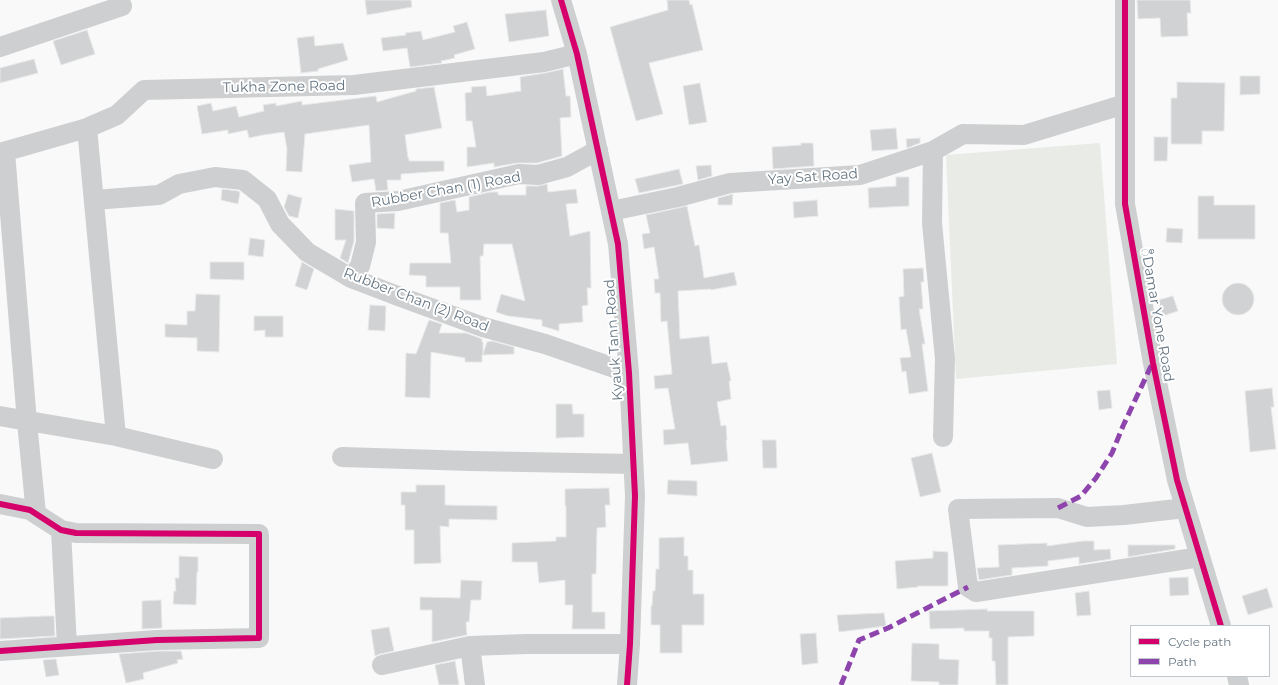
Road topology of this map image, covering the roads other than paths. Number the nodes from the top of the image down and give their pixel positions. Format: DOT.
graph roads {
  1 [pos="562,0"];
  2 [pos="1125,0"];
  3 [pos="122,6"];
  4 [pos="0,47"];
  5 [pos="577,54"];
  6 [pos="1125,104"];
  7 [pos="87,128"];
  8 [pos="598,150"];
  9 [pos="933,151"];
  10 [pos="2,153"];
  11 [pos="94,200"];
  12 [pos="611,211"];
  13 [pos="351,278"];
  14 [pos="629,373"];
  15 [pos="0,416"];
  16 [pos="27,422"];
  17 [pos="116,436"];
  18 [pos="943,437"];
  19 [pos="342,457"];
  20 [pos="213,459"];
  21 [pos="633,464"];
  22 [pos="0,504"];
  23 [pos="1185,508"];
  24 [pos="36,514"];
  25 [pos="61,530"];
  26 [pos="1200,557"];
  27 [pos="1221,625"];
  28 [pos="630,644"];
  29 [pos="67,646"];
  30 [pos="470,646"];
  31 [pos="0,651"];
  32 [pos="382,665"];
  33 [pos="475,685"];
  34 [pos="627,685"];
  1 -- 5 [label="street, Kyauk Tann Road"];
  2 -- 6 [label="street, ီDamar Yone Road"];
  3 -- 4 [label="street"];
  5 -- 7 [label="street, Tukha Zone Road"];
  5 -- 8 [label="street, Kyauk Tann Road"];
  6 -- 9 [label="street, Yay Sat Road"];
  6 -- 23 [label="street, ီDamar Yone Road"];
  7 -- 10 [label="street, Tukha Zone Road"];
  7 -- 11 [label="street"];
  8 -- 12 [label="street, Kyauk Tann Road"];
  8 -- 13 [label="street, Rubber Chan (1) Road"];
  9 -- 12 [label="street, Yay Sat Road"];
  9 -- 18 [label="street"];
  10 -- 16 [label="street"];
  11 -- 13 [label="street, Rubber Chan (2) Road"];
  11 -- 17 [label="street"];
  12 -- 14 [label="street, Kyauk Tann Road"];
  13 -- 14 [label="street, Rubber Chan (2) Road"];
  14 -- 21 [label="street, Kyauk Tann Road"];
  15 -- 16 [label="street"];
  16 -- 17 [label="street"];
  16 -- 24 [label="street"];
  17 -- 20 [label="street"];
  19 -- 21 [label="street"];
  21 -- 28 [label="street, Kyauk Tann Road"];
  22 -- 24 [label="street"];
  23 -- 26 [label="street, ီDamar Yone Road"];
  23 -- 26 [label="street"];
  24 -- 25 [label="street"];
  25 -- 29 [label="street"];
  25 -- 29 [label="street"];
  26 -- 27 [label="street, ီDamar Yone Road"];
  28 -- 30 [label="street"];
  28 -- 34 [label="street, Kyauk Tann Road"];
  29 -- 31 [label="street"];
  30 -- 32 [label="street"];
  30 -- 33 [label="street"];
}
